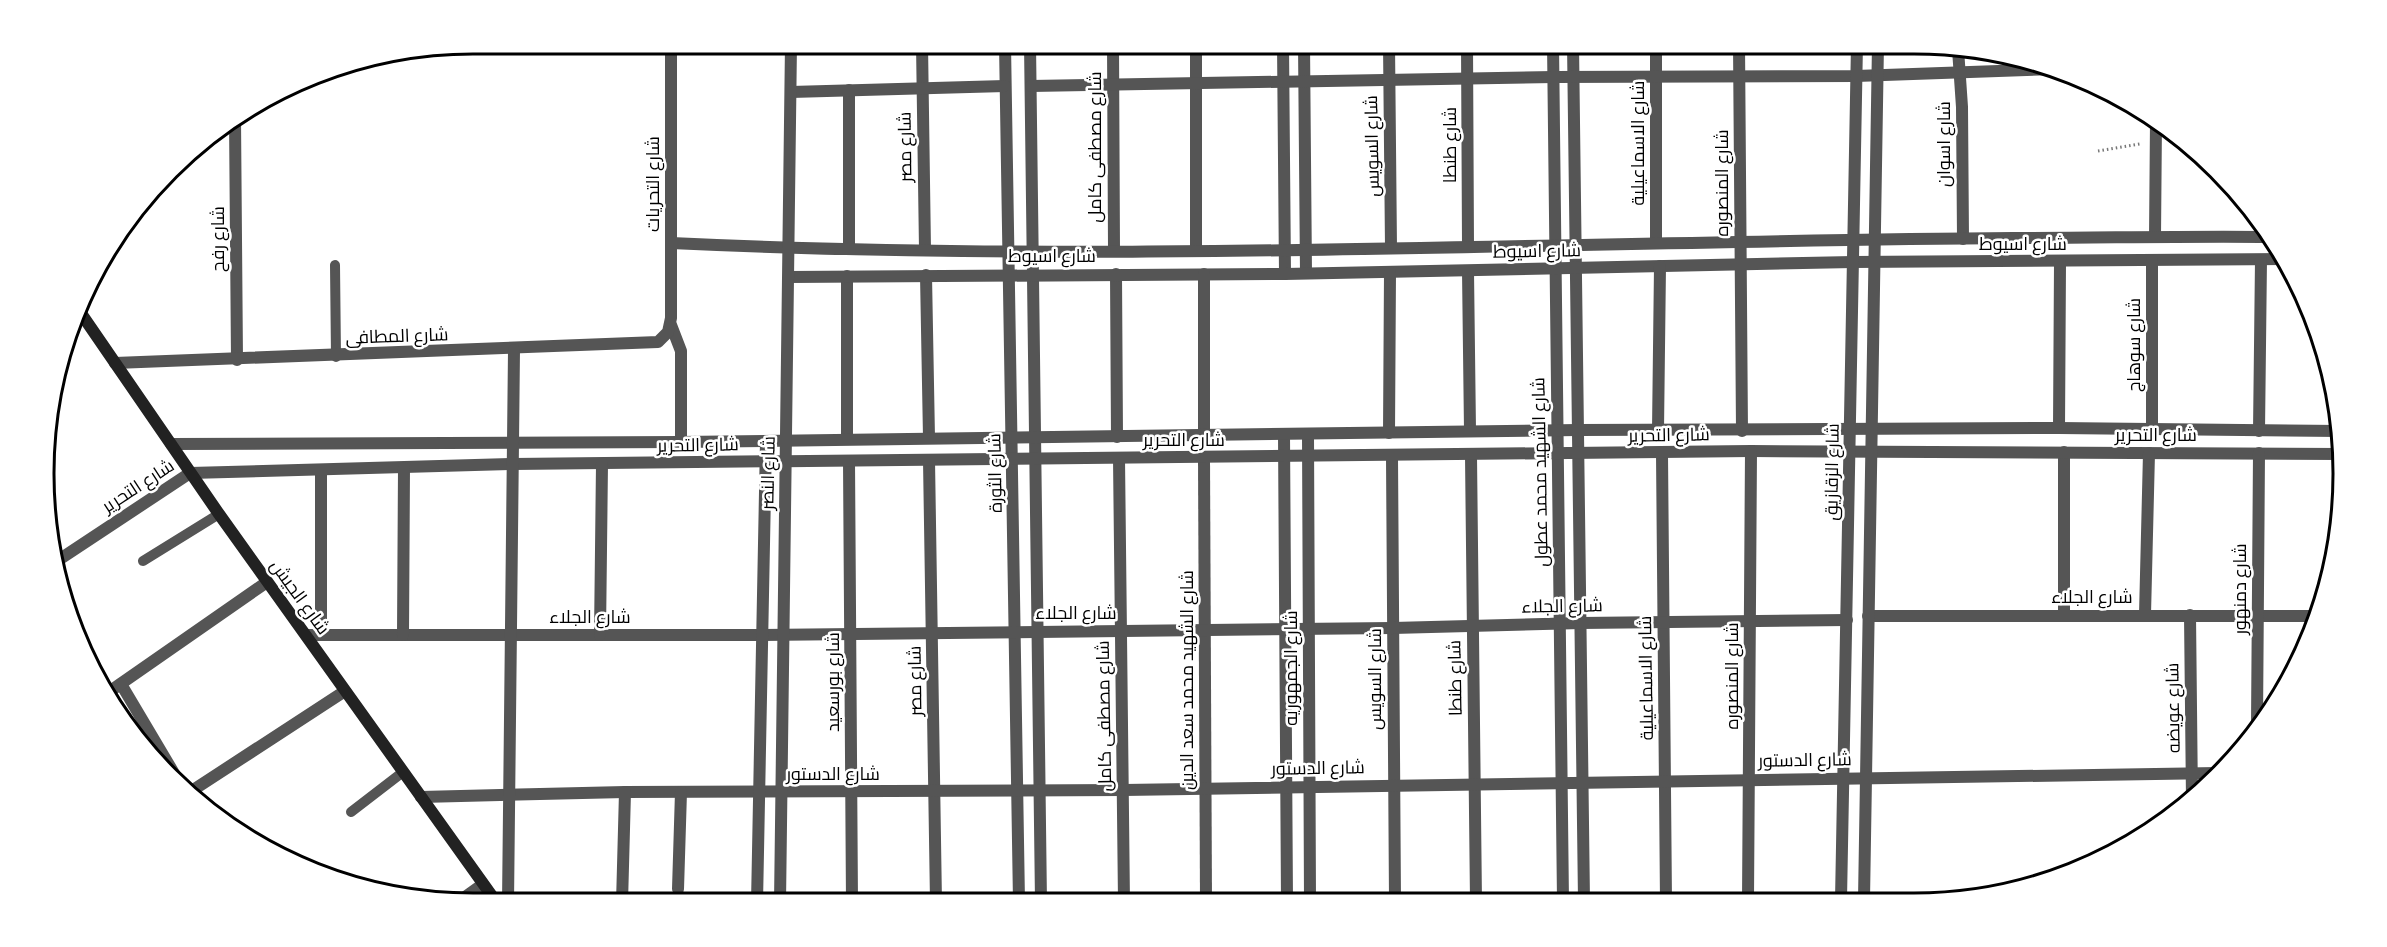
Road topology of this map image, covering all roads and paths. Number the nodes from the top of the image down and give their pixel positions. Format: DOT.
graph roads {
  1 [pos="671,54"];
  2 [pos="791,54"];
  3 [pos="922,54"];
  4 [pos="1005,54"];
  5 [pos="1030,54"];
  6 [pos="1113,54"];
  7 [pos="1196,54"];
  8 [pos="1283,54"];
  9 [pos="1304,54"];
  10 [pos="1389,54"];
  11 [pos="1467,54"];
  12 [pos="1553,54"];
  13 [pos="1573,54"];
  14 [pos="1656,54"];
  15 [pos="1739,54"];
  16 [pos="1857,54"];
  17 [pos="1878,54"];
  18 [pos="1958,57"];
  19 [pos="2027,70"];
  20 [pos="1959,71"];
  21 [pos="1877,75"];
  22 [pos="1573,76"];
  23 [pos="1656,76"];
  24 [pos="1739,76"];
  25 [pos="1856,76"];
  26 [pos="1554,77"];
  27 [pos="1468,78"];
  28 [pos="1389,80"];
  29 [pos="1283,83"];
  30 [pos="1305,83"];
  31 [pos="1196,84"];
  32 [pos="1113,85"];
  33 [pos="1005,86"];
  34 [pos="1031,86"];
  35 [pos="922,88"];
  36 [pos="849,90"];
  37 [pos="791,92"];
  38 [pos="236,128"];
  39 [pos="2156,132"];
  40 [pos="2156,144"];
  41 [pos="2098,151"];
  42 [pos="2258,234"];
  43 [pos="2155,237"];
  44 [pos="1962,238"];
  45 [pos="1853,239"];
  46 [pos="1874,239"];
  47 [pos="1740,242"];
  48 [pos="671,243"];
  49 [pos="1656,243"];
  50 [pos="1576,244"];
  51 [pos="1555,245"];
  52 [pos="1468,246"];
  53 [pos="2266,246"];
  54 [pos="789,248"];
  55 [pos="1391,248"];
  56 [pos="849,249"];
  57 [pos="1284,249"];
  58 [pos="1306,249"];
  59 [pos="925,250"];
  60 [pos="1009,250"];
  61 [pos="1033,250"];
  62 [pos="1114,250"];
  63 [pos="1196,250"];
  64 [pos="2266,260"];
  65 [pos="2274,260"];
  66 [pos="2152,261"];
  67 [pos="1853,262"];
  68 [pos="1874,262"];
  69 [pos="2060,263"];
  70 [pos="1741,264"];
  71 [pos="335,265"];
  72 [pos="1660,266"];
  73 [pos="1576,268"];
  74 [pos="1556,269"];
  75 [pos="1468,271"];
  76 [pos="1390,272"];
  77 [pos="1306,273"];
  78 [pos="1010,274"];
  79 [pos="1033,274"];
  80 [pos="1116,274"];
  81 [pos="1204,274"];
  82 [pos="1285,274"];
  83 [pos="926,275"];
  84 [pos="847,276"];
  85 [pos="789,277"];
  86 [pos="84,318"];
  87 [pos="671,325"];
  88 [pos="514,350"];
  89 [pos="336,357"];
  90 [pos="237,360"];
  91 [pos="115,363"];
  92 [pos="2059,428"];
  93 [pos="1658,429"];
  94 [pos="1557,430"];
  95 [pos="1578,430"];
  96 [pos="2152,430"];
  97 [pos="1470,431"];
  98 [pos="1742,431"];
  99 [pos="1850,431"];
  100 [pos="1871,431"];
  101 [pos="2259,431"];
  102 [pos="2280,431"];
  103 [pos="2330,431"];
  104 [pos="1389,433"];
  105 [pos="1284,435"];
  106 [pos="1308,435"];
  107 [pos="1204,436"];
  108 [pos="1012,437"];
  109 [pos="1117,437"];
  110 [pos="929,438"];
  111 [pos="1034,438"];
  112 [pos="847,439"];
  113 [pos="766,441"];
  114 [pos="787,441"];
  115 [pos="681,442"];
  116 [pos="171,444"];
  117 [pos="513,444"];
  118 [pos="1751,451"];
  119 [pos="1850,451"];
  120 [pos="1871,451"];
  121 [pos="2064,452"];
  122 [pos="2149,453"];
  123 [pos="2259,453"];
  124 [pos="2281,453"];
  125 [pos="1558,454"];
  126 [pos="1579,454"];
  127 [pos="1662,454"];
  128 [pos="2332,454"];
  129 [pos="1471,456"];
  130 [pos="1392,457"];
  131 [pos="1035,458"];
  132 [pos="1119,458"];
  133 [pos="1204,458"];
  134 [pos="1284,458"];
  135 [pos="1308,458"];
  136 [pos="1013,459"];
  137 [pos="929,460"];
  138 [pos="849,461"];
  139 [pos="765,462"];
  140 [pos="786,462"];
  141 [pos="602,464"];
  142 [pos="513,465"];
  143 [pos="404,468"];
  144 [pos="321,470"];
  145 [pos="190,473"];
  146 [pos="219,514"];
  147 [pos="62,555"];
  148 [pos="143,561"];
  149 [pos="267,582"];
  150 [pos="2064,615"];
  151 [pos="2145,615"];
  152 [pos="2190,615"];
  153 [pos="2258,615"];
  154 [pos="1868,616"];
  155 [pos="2308,616"];
  156 [pos="1750,620"];
  157 [pos="1847,620"];
  158 [pos="1663,622"];
  159 [pos="1560,623"];
  160 [pos="1581,623"];
  161 [pos="1472,626"];
  162 [pos="1393,628"];
  163 [pos="1285,629"];
  164 [pos="1309,629"];
  165 [pos="1205,630"];
  166 [pos="1037,631"];
  167 [pos="1121,631"];
  168 [pos="1016,632"];
  169 [pos="932,633"];
  170 [pos="851,634"];
  171 [pos="306,635"];
  172 [pos="321,635"];
  173 [pos="403,635"];
  174 [pos="510,635"];
  175 [pos="600,635"];
  176 [pos="762,635"];
  177 [pos="782,635"];
  178 [pos="121,684"];
  179 [pos="114,689"];
  180 [pos="345,691"];
  181 [pos="2257,714"];
  182 [pos="164,756"];
  183 [pos="403,772"];
  184 [pos="2207,772"];
  185 [pos="2192,773"];
  186 [pos="1868,777"];
  187 [pos="1843,778"];
  188 [pos="1749,779"];
  189 [pos="1665,780"];
  190 [pos="1561,782"];
  191 [pos="1583,782"];
  192 [pos="1474,783"];
  193 [pos="1394,784"];
  194 [pos="1309,786"];
  195 [pos="1287,787"];
  196 [pos="2192,787"];
  197 [pos="196,788"];
  198 [pos="1206,789"];
  199 [pos="1124,790"];
  200 [pos="1040,791"];
  201 [pos="625,792"];
  202 [pos="681,792"];
  203 [pos="759,792"];
  204 [pos="781,792"];
  205 [pos="852,792"];
  206 [pos="1018,792"];
  207 [pos="934,793"];
  208 [pos="509,794"];
  209 [pos="421,797"];
  210 [pos="351,812"];
  211 [pos="483,884"];
  212 [pos="678,889"];
  213 [pos="471,893"];
  214 [pos="490,893"];
  215 [pos="508,893"];
  216 [pos="622,893"];
  217 [pos="757,893"];
  218 [pos="780,893"];
  219 [pos="852,893"];
  220 [pos="936,893"];
  221 [pos="1019,893"];
  222 [pos="1041,893"];
  223 [pos="1124,893"];
  224 [pos="1206,893"];
  225 [pos="1287,893"];
  226 [pos="1310,893"];
  227 [pos="1395,893"];
  228 [pos="1476,893"];
  229 [pos="1563,893"];
  230 [pos="1584,893"];
  231 [pos="1666,893"];
  232 [pos="1748,893"];
  233 [pos="1840,893"];
  234 [pos="1864,893"];
  1 -- 48 [label="street, شارع التحريات"];
  2 -- 37 [label="street, شارع النصر"];
  3 -- 35 [label="street, شارع مصر"];
  4 -- 33 [label="street, شارع الثورة"];
  5 -- 34 [label="street"];
  6 -- 32 [label="street, شارع مصطفى كامل"];
  7 -- 31 [label="street"];
  8 -- 29 [label="street"];
  9 -- 30 [label="street"];
  10 -- 28 [label="street, شارع السويس"];
  11 -- 27 [label="street, شارع طنطا"];
  12 -- 26 [label="street, شارع الشهيد محمد عطول"];
  13 -- 22 [label="street"];
  14 -- 23 [label="street, شارع الاسماعيلية"];
  15 -- 24 [label="street, شارع المنصوره"];
  16 -- 25 [label="street, شارع الزقازيق"];
  17 -- 21 [label="street"];
  18 -- 20 [label="street, شارع اسوان"];
  19 -- 20 [label="street"];
  20 -- 21 [label="street"];
  20 -- 44 [label="street, شارع اسوان"];
  21 -- 25 [label="street"];
  21 -- 46 [label="street"];
  22 -- 23 [label="street"];
  22 -- 26 [label="street"];
  22 -- 50 [label="street"];
  23 -- 24 [label="street"];
  23 -- 49 [label="street, شارع الاسماعيلية"];
  24 -- 25 [label="street"];
  24 -- 47 [label="street, شارع المنصوره"];
  25 -- 45 [label="street, شارع الزقازيق"];
  26 -- 27 [label="street"];
  26 -- 51 [label="street, شارع الشهيد محمد عطول"];
  27 -- 28 [label="street"];
  27 -- 52 [label="street, شارع طنطا"];
  28 -- 30 [label="street"];
  28 -- 55 [label="street, شارع السويس"];
  29 -- 30 [label="street"];
  29 -- 31 [label="street"];
  29 -- 57 [label="street"];
  30 -- 58 [label="street"];
  31 -- 32 [label="street"];
  31 -- 63 [label="street"];
  32 -- 34 [label="street"];
  32 -- 62 [label="street, شارع مصطفى كامل"];
  33 -- 35 [label="street"];
  33 -- 60 [label="street, شارع الثورة"];
  34 -- 61 [label="street"];
  35 -- 36 [label="street"];
  35 -- 59 [label="street, شارع مصر"];
  36 -- 37 [label="street"];
  36 -- 56 [label="street"];
  37 -- 54 [label="street, شارع النصر"];
  38 -- 90 [label="street, شارع رفح"];
  39 -- 40 [label="street"];
  40 -- 41 [label="path"];
  40 -- 43 [label="street"];
  42 -- 43 [label="street, شارع اسيوط"];
  43 -- 44 [label="street, شارع اسيوط"];
  44 -- 46 [label="street, شارع اسيوط"];
  45 -- 46 [label="street, شارع اسيوط"];
  45 -- 47 [label="street, شارع اسيوط"];
  45 -- 67 [label="street, شارع الزقازيق"];
  46 -- 68 [label="street"];
  47 -- 49 [label="street, شارع اسيوط"];
  47 -- 70 [label="street, شارع المنصوره"];
  48 -- 54 [label="street, شارع اسيوط"];
  48 -- 87 [label="street, شارع التحريات"];
  49 -- 50 [label="street, شارع اسيوط"];
  50 -- 51 [label="street, شارع اسيوط"];
  50 -- 73 [label="street"];
  51 -- 52 [label="street, شارع اسيوط"];
  51 -- 74 [label="street, شارع الشهيد محمد عطول"];
  52 -- 55 [label="street, شارع اسيوط"];
  53 -- 64 [label="street"];
  54 -- 56 [label="street, شارع اسيوط"];
  54 -- 85 [label="street, شارع النصر"];
  55 -- 58 [label="street, شارع اسيوط"];
  56 -- 59 [label="street, شارع اسيوط"];
  57 -- 58 [label="street, شارع اسيوط"];
  57 -- 63 [label="street, شارع اسيوط"];
  57 -- 82 [label="street"];
  58 -- 77 [label="street"];
  59 -- 60 [label="street, شارع اسيوط"];
  60 -- 61 [label="street, شارع اسيوط"];
  60 -- 78 [label="street, شارع الثورة"];
  61 -- 62 [label="street, شارع اسيوط"];
  61 -- 79 [label="street"];
  62 -- 63 [label="street, شارع اسيوط"];
  64 -- 65 [label="street, شارع اسيوط"];
  64 -- 66 [label="street, شارع اسيوط"];
  64 -- 101 [label="street"];
  66 -- 69 [label="street, شارع اسيوط"];
  66 -- 96 [label="street, شارع سوهاج"];
  67 -- 68 [label="street, شارع اسيوط"];
  67 -- 70 [label="street, شارع اسيوط"];
  67 -- 99 [label="street, شارع الزقازيق"];
  68 -- 69 [label="street, شارع اسيوط"];
  68 -- 100 [label="street"];
  69 -- 92 [label="street"];
  70 -- 72 [label="street, شارع اسيوط"];
  70 -- 98 [label="street, شارع المنصوره"];
  71 -- 89 [label="lane"];
  72 -- 73 [label="street, شارع اسيوط"];
  72 -- 93 [label="street"];
  73 -- 74 [label="street, شارع اسيوط"];
  73 -- 95 [label="street"];
  74 -- 75 [label="street, شارع اسيوط"];
  74 -- 94 [label="street, شارع الشهيد محمد عطول"];
  75 -- 76 [label="street, شارع اسيوط"];
  75 -- 97 [label="street"];
  76 -- 77 [label="street, شارع اسيوط"];
  76 -- 104 [label="street"];
  77 -- 82 [label="street, شارع اسيوط"];
  78 -- 79 [label="street, شارع اسيوط"];
  78 -- 83 [label="street, شارع اسيوط"];
  78 -- 108 [label="street, شارع الثورة"];
  79 -- 80 [label="street, شارع اسيوط"];
  79 -- 111 [label="street"];
  80 -- 81 [label="street, شارع اسيوط"];
  80 -- 109 [label="street"];
  81 -- 82 [label="street, شارع اسيوط"];
  81 -- 107 [label="street"];
  83 -- 84 [label="street, شارع اسيوط"];
  83 -- 110 [label="street"];
  84 -- 85 [label="street, شارع اسيوط"];
  84 -- 112 [label="street"];
  85 -- 114 [label="street, شارع النصر"];
  86 -- 91 [label="main road, شارع الجيش"];
  87 -- 88 [label="street, شارع المطافى"];
  87 -- 115 [label="street, شارع التحريات"];
  88 -- 89 [label="street, شارع المطافى"];
  88 -- 117 [label="street"];
  89 -- 90 [label="street, شارع المطافى"];
  90 -- 91 [label="street, شارع المطافى"];
  91 -- 116 [label="main road, شارع الجيش"];
  92 -- 96 [label="street, شارع التحرير"];
  92 -- 100 [label="street, شارع التحرير"];
  93 -- 95 [label="street, شارع التحرير"];
  93 -- 98 [label="street, شارع التحرير"];
  94 -- 95 [label="street, شارع التحرير"];
  94 -- 97 [label="street, شارع التحرير"];
  94 -- 125 [label="street, شارع الشهيد محمد عطول"];
  95 -- 126 [label="street"];
  96 -- 101 [label="street, شارع التحرير"];
  97 -- 104 [label="street, شارع التحرير"];
  98 -- 99 [label="street, شارع التحرير"];
  99 -- 100 [label="street, شارع التحرير"];
  99 -- 119 [label="street, شارع الزقازيق"];
  100 -- 120 [label="street"];
  101 -- 102 [label="street, شارع التحرير"];
  102 -- 103 [label="street, شارع التحرير"];
  102 -- 124 [label="street"];
  104 -- 106 [label="street, شارع التحرير"];
  105 -- 106 [label="street, شارع التحرير"];
  105 -- 107 [label="street, شارع التحرير"];
  105 -- 134 [label="street, شارع الجمهوريه"];
  106 -- 135 [label="street, شارع الجمهوريه"];
  107 -- 109 [label="street, شارع التحرير"];
  108 -- 110 [label="street, شارع التحرير"];
  108 -- 111 [label="street, شارع التحرير"];
  108 -- 136 [label="street, شارع الثورة"];
  109 -- 111 [label="street, شارع التحرير"];
  110 -- 112 [label="street, شارع التحرير"];
  111 -- 131 [label="street"];
  112 -- 114 [label="street, شارع التحرير"];
  113 -- 114 [label="street, شارع التحرير"];
  113 -- 115 [label="street, شارع التحرير"];
  113 -- 139 [label="street, شارع النصر"];
  114 -- 140 [label="street, شارع النصر"];
  115 -- 117 [label="street, شارع التحرير"];
  116 -- 117 [label="street, شارع التحرير"];
  116 -- 145 [label="main road, شارع الجيش"];
  117 -- 142 [label="street"];
  118 -- 119 [label="street, شارع التحرير"];
  118 -- 127 [label="street, شارع التحرير"];
  118 -- 156 [label="street, شارع المنصوره"];
  119 -- 120 [label="street, شارع التحرير"];
  119 -- 157 [label="street, شارع الزقازيق"];
  120 -- 121 [label="street, شارع التحرير"];
  120 -- 154 [label="street"];
  121 -- 122 [label="street, شارع التحرير"];
  121 -- 150 [label="street"];
  122 -- 123 [label="street, شارع التحرير"];
  122 -- 151 [label="street"];
  123 -- 124 [label="street, شارع التحرير"];
  123 -- 153 [label="street, شارع دمنهور"];
  124 -- 128 [label="street, شارع التحرير"];
  125 -- 126 [label="street, شارع التحرير"];
  125 -- 129 [label="street, شارع التحرير"];
  125 -- 159 [label="street, شارع الشهيد محمد عطول"];
  126 -- 127 [label="street, شارع التحرير"];
  126 -- 160 [label="street"];
  127 -- 158 [label="street, شارع الاسماعيلية"];
  129 -- 130 [label="street, شارع التحرير"];
  129 -- 161 [label="street, شارع طنطا"];
  130 -- 135 [label="street, شارع التحرير"];
  130 -- 162 [label="street, شارع السويس"];
  131 -- 132 [label="street, شارع التحرير"];
  131 -- 136 [label="street, شارع التحرير"];
  131 -- 166 [label="street"];
  132 -- 133 [label="street, شارع التحرير"];
  132 -- 167 [label="street, شارع مصطفى كامل"];
  133 -- 134 [label="street, شارع التحرير"];
  133 -- 165 [label="street, شارع الشهيد محمد سعد الدين"];
  134 -- 135 [label="street, شارع التحرير"];
  134 -- 163 [label="street, شارع الجمهوريه"];
  135 -- 164 [label="street, شارع الجمهوريه"];
  136 -- 137 [label="street, شارع التحرير"];
  136 -- 168 [label="street, شارع الثورة"];
  137 -- 138 [label="street, شارع التحرير"];
  137 -- 169 [label="street, شارع مصر"];
  138 -- 140 [label="street, شارع التحرير"];
  138 -- 170 [label="street, شارع بورسعيد"];
  139 -- 140 [label="street, شارع التحرير"];
  139 -- 141 [label="street, شارع التحرير"];
  139 -- 176 [label="street, شارع النصر"];
  140 -- 177 [label="street, شارع النصر"];
  141 -- 142 [label="street, شارع التحرير"];
  141 -- 175 [label="street"];
  142 -- 143 [label="street, شارع التحرير"];
  142 -- 174 [label="street"];
  143 -- 144 [label="street, شارع التحرير"];
  143 -- 173 [label="street"];
  144 -- 145 [label="street, شارع التحرير"];
  144 -- 172 [label="street"];
  145 -- 146 [label="main road, شارع الجيش"];
  145 -- 147 [label="street, شارع التحرير"];
  146 -- 148 [label="lane"];
  146 -- 149 [label="main road, شارع الجيش"];
  149 -- 171 [label="main road, شارع الجيش"];
  149 -- 178 [label="street"];
  150 -- 151 [label="street, شارع الجلاء"];
  150 -- 154 [label="street, شارع الجلاء"];
  151 -- 152 [label="street, شارع الجلاء"];
  152 -- 153 [label="street, شارع الجلاء"];
  152 -- 185 [label="street, شارع عويضه"];
  153 -- 155 [label="street, شارع الجلاء"];
  153 -- 181 [label="street, شارع دمنهور"];
  154 -- 186 [label="street"];
  156 -- 157 [label="street, شارع الجلاء"];
  156 -- 158 [label="street, شارع الجلاء"];
  156 -- 188 [label="street, شارع المنصوره"];
  157 -- 187 [label="street, شارع الزقازيق"];
  158 -- 160 [label="street, شارع الجلاء"];
  158 -- 189 [label="street, شارع الاسماعيلية"];
  159 -- 160 [label="street, شارع الجلاء"];
  159 -- 161 [label="street, شارع الجلاء"];
  159 -- 190 [label="street, شارع الشهيد محمد عطول"];
  160 -- 191 [label="street"];
  161 -- 162 [label="street, شارع الجلاء"];
  161 -- 192 [label="street, شارع طنطا"];
  162 -- 164 [label="street, شارع الجلاء"];
  162 -- 193 [label="street, شارع السويس"];
  163 -- 164 [label="street, شارع الجلاء"];
  163 -- 165 [label="street, شارع الجلاء"];
  163 -- 195 [label="street, شارع الجمهوريه"];
  164 -- 194 [label="street, شارع الجمهوريه"];
  165 -- 167 [label="street, شارع الجلاء"];
  165 -- 198 [label="street, شارع الشهيد محمد سعد الدين"];
  166 -- 167 [label="street, شارع الجلاء"];
  166 -- 168 [label="street, شارع الجلاء"];
  166 -- 200 [label="street"];
  167 -- 199 [label="street, شارع مصطفى كامل"];
  168 -- 169 [label="street, شارع الجلاء"];
  168 -- 206 [label="street, شارع الثورة"];
  169 -- 170 [label="street, شارع الجلاء"];
  169 -- 207 [label="street, شارع مصر"];
  170 -- 177 [label="street, شارع الجلاء"];
  170 -- 205 [label="street, شارع بورسعيد"];
  171 -- 172 [label="street, شارع الجلاء"];
  171 -- 180 [label="main road, شارع الجيش"];
  172 -- 173 [label="street, شارع الجلاء"];
  173 -- 174 [label="street, شارع الجلاء"];
  174 -- 175 [label="street, شارع الجلاء"];
  174 -- 208 [label="street"];
  175 -- 176 [label="street, شارع الجلاء"];
  176 -- 177 [label="street, شارع الجلاء"];
  176 -- 203 [label="street, شارع النصر"];
  177 -- 204 [label="street, شارع النصر"];
  178 -- 179 [label="street"];
  178 -- 182 [label="street"];
  180 -- 183 [label="main road, شارع الجيش"];
  180 -- 197 [label="street"];
  183 -- 209 [label="main road, شارع الجيش"];
  183 -- 210 [label="lane"];
  184 -- 185 [label="street, شارع الدستور"];
  185 -- 186 [label="street, شارع الدستور"];
  185 -- 196 [label="street, شارع عويضه"];
  186 -- 187 [label="street, شارع الدستور"];
  186 -- 234 [label="street"];
  187 -- 188 [label="street, شارع الدستور"];
  187 -- 233 [label="street, شارع الزقازيق"];
  188 -- 189 [label="street, شارع الدستور"];
  188 -- 232 [label="street, شارع المنصوره"];
  189 -- 191 [label="street, شارع الدستور"];
  189 -- 231 [label="street, شارع الاسماعيلية"];
  190 -- 191 [label="street, شارع الدستور"];
  190 -- 192 [label="street, شارع الدستور"];
  190 -- 229 [label="street, شارع الشهيد محمد عطول"];
  191 -- 230 [label="street"];
  192 -- 193 [label="street, شارع الدستور"];
  192 -- 228 [label="street, شارع طنطا"];
  193 -- 194 [label="street, شارع الدستور"];
  193 -- 227 [label="street, شارع السويس"];
  194 -- 195 [label="street, شارع الدستور"];
  194 -- 226 [label="street, شارع الجمهوريه"];
  195 -- 198 [label="street, شارع الدستور"];
  195 -- 225 [label="street, شارع الجمهوريه"];
  198 -- 199 [label="street, شارع الدستور"];
  198 -- 224 [label="street, شارع الشهيد محمد سعد الدين"];
  199 -- 200 [label="street, شارع الدستور"];
  199 -- 223 [label="street, شارع مصطفى كامل"];
  200 -- 206 [label="street, شارع الدستور"];
  200 -- 222 [label="street"];
  201 -- 202 [label="street, شارع الدستور"];
  201 -- 208 [label="street, شارع الدستور"];
  201 -- 216 [label="street"];
  202 -- 203 [label="street, شارع الدستور"];
  202 -- 212 [label="street"];
  203 -- 204 [label="street, شارع الدستور"];
  203 -- 217 [label="street, شارع النصر"];
  204 -- 205 [label="street, شارع الدستور"];
  204 -- 218 [label="street, شارع النصر"];
  205 -- 207 [label="street, شارع الدستور"];
  205 -- 219 [label="street, شارع بورسعيد"];
  206 -- 207 [label="street, شارع الدستور"];
  206 -- 221 [label="street, شارع الثورة"];
  207 -- 220 [label="street, شارع مصر"];
  208 -- 209 [label="street, شارع الدستور"];
  208 -- 215 [label="street"];
  209 -- 211 [label="main road, شارع الجيش"];
  211 -- 213 [label="street"];
  211 -- 214 [label="main road, شارع الجيش"];
}
